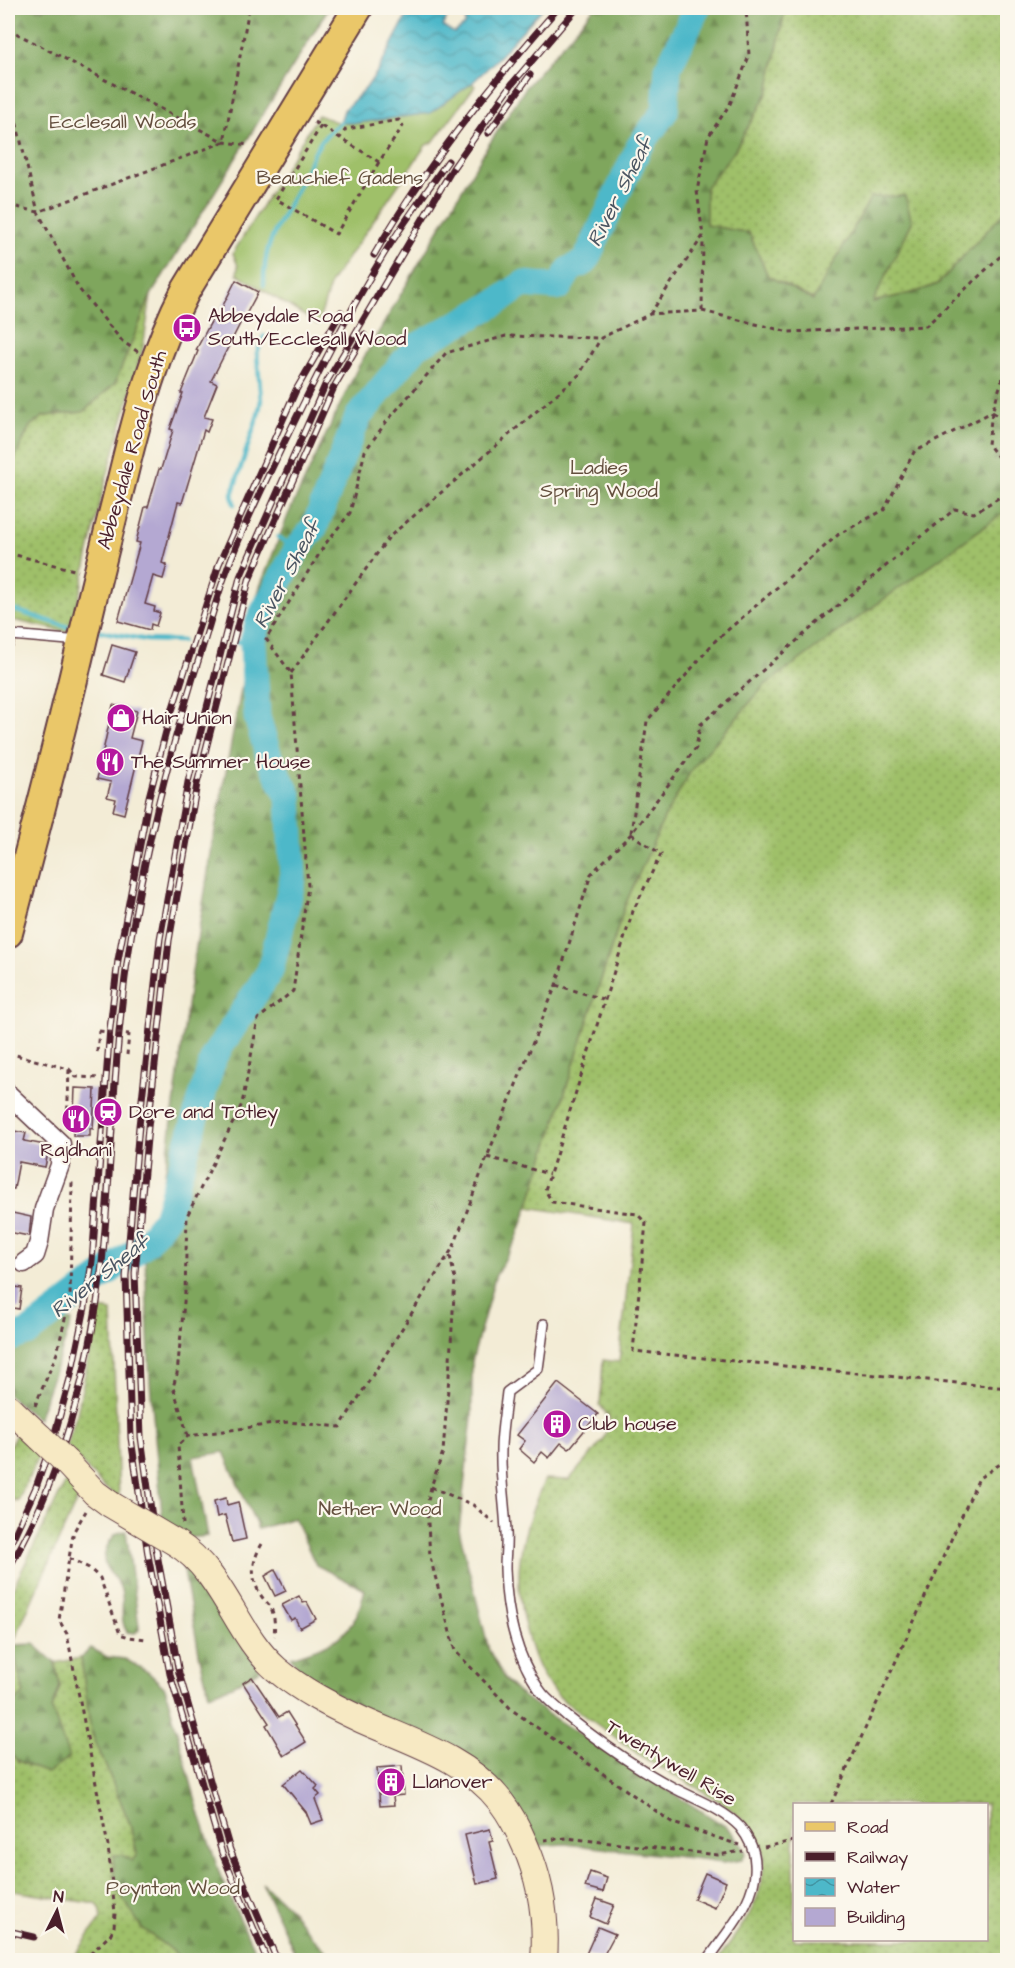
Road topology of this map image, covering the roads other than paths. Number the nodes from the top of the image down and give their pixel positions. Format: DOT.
graph roads {
  1 [pos="358,8"];
  2 [pos="82,642"];
  3 [pos="8,645"];
  4 [pos="8,933"];
  5 [pos="12,1105"];
  6 [pos="24,1263"];
  7 [pos="544,1324"];
  8 [pos="21,1421"];
  9 [pos="544,1960"];
  10 [pos="708,1960"];
  1 -- 2 [label="main road, Abbeydale Road South"];
  2 -- 3 [label="lane"];
  2 -- 4 [label="main road, Abbeydale Road South"];
  5 -- 6 [label="street"];
  7 -- 10 [label="lane, Twentywell Rise"];
  8 -- 9 [label="street, bridge"];
}
